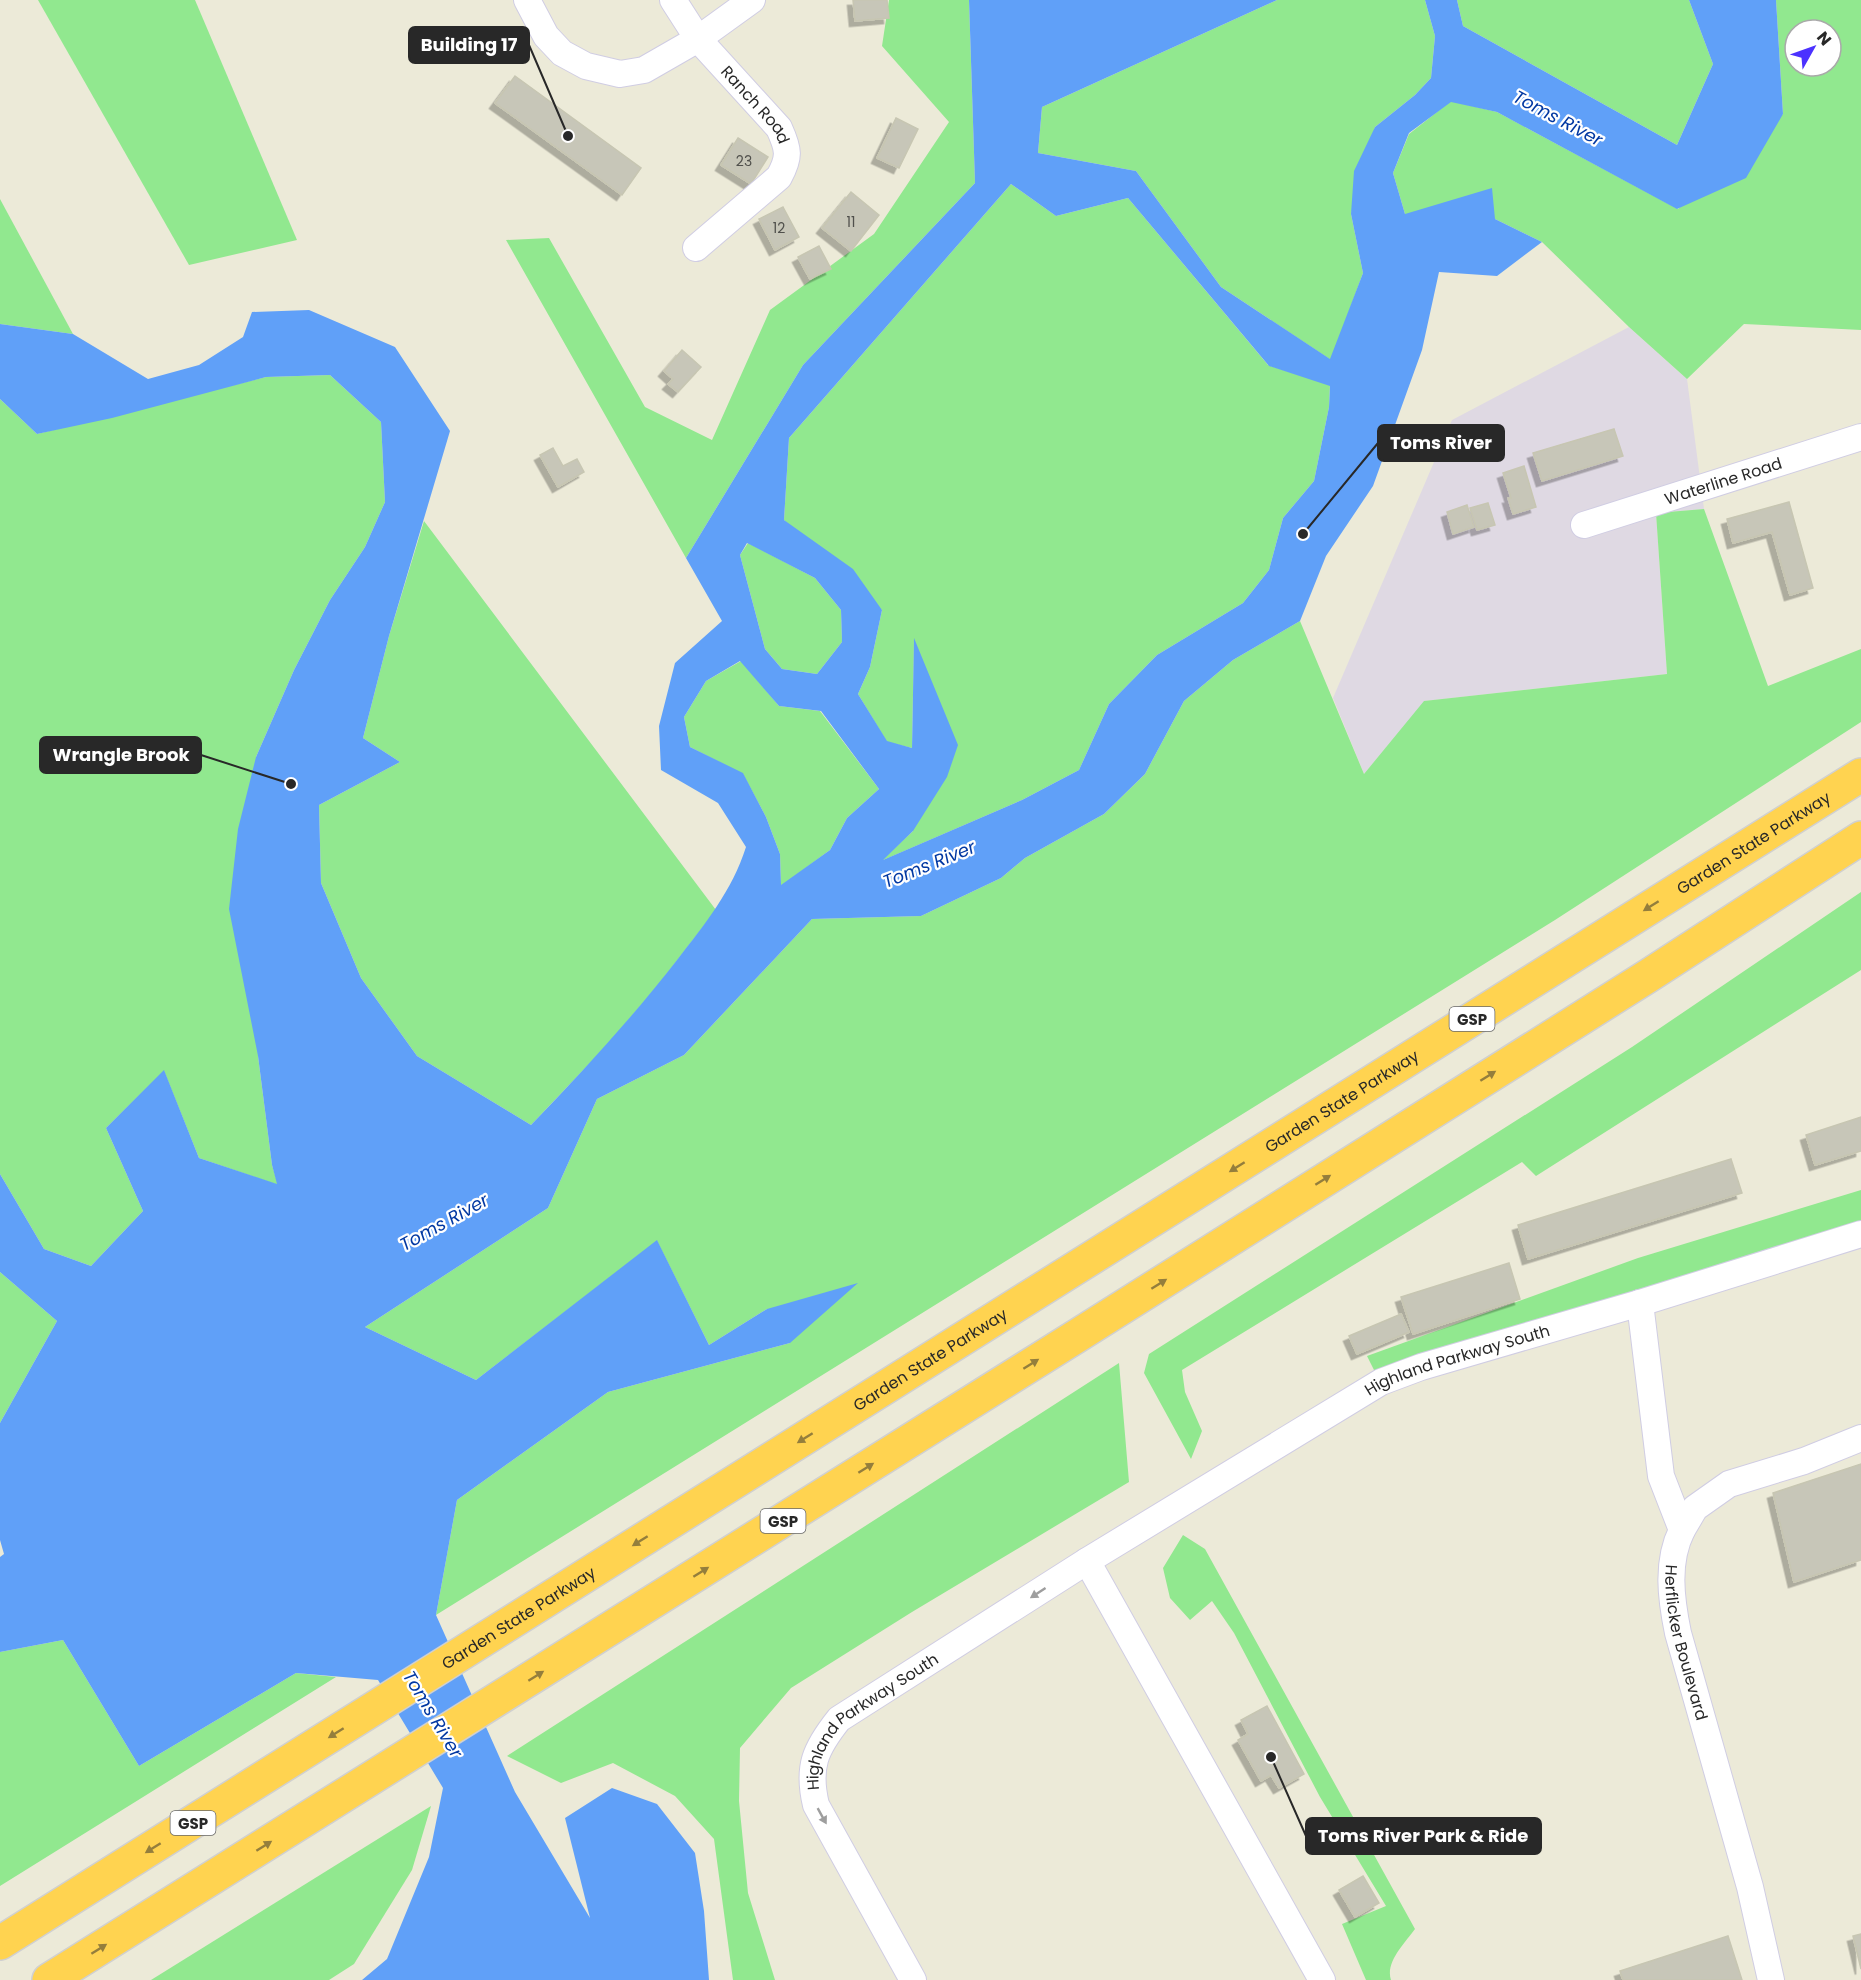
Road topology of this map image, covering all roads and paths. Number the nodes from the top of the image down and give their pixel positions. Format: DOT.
graph roads {
  1 [pos="526,0"];
  2 [pos="673,0"];
  3 [pos="752,0"];
  4 [pos="698,39"];
  5 [pos="696,248"];
  6 [pos="1861,437"];
  7 [pos="1584,525"];
  8 [pos="1861,775"];
  9 [pos="1861,838"];
  10 [pos="1861,864"];
  11 [pos="1648,975"];
  12 [pos="1861,1234"];
  13 [pos="1640,1303"];
  14 [pos="1861,1438"];
  15 [pos="1682,1530"];
  16 [pos="1088,1561"];
  17 [pos="0,1943"];
  18 [pos="49,1980"];
  19 [pos="913,1980"];
  20 [pos="1322,1980"];
  21 [pos="1771,1980"];
  1 -- 4 [label="street"];
  2 -- 4 [label="street, Ranch Road"];
  3 -- 4 [label="street"];
  4 -- 5 [label="street, Ranch Road"];
  6 -- 7 [label="street, Waterline Road"];
  8 -- 17 [label="highway, Garden State Parkway / GSP, one-way"];
  9 -- 11 [label="highway, GSP"];
  10 -- 11 [label="highway"];
  18 -- 11 [label="highway, GSP, one-way"];
  12 -- 13 [label="street, Highland Parkway South"];
  13 -- 15 [label="street"];
  13 -- 16 [label="street, Highland Parkway South"];
  14 -- 15 [label="street, Herflicker Boulevard"];
  15 -- 21 [label="street, Herflicker Boulevard"];
  16 -- 19 [label="street, Highland Parkway South, one-way"];
  16 -- 20 [label="street"];
}
